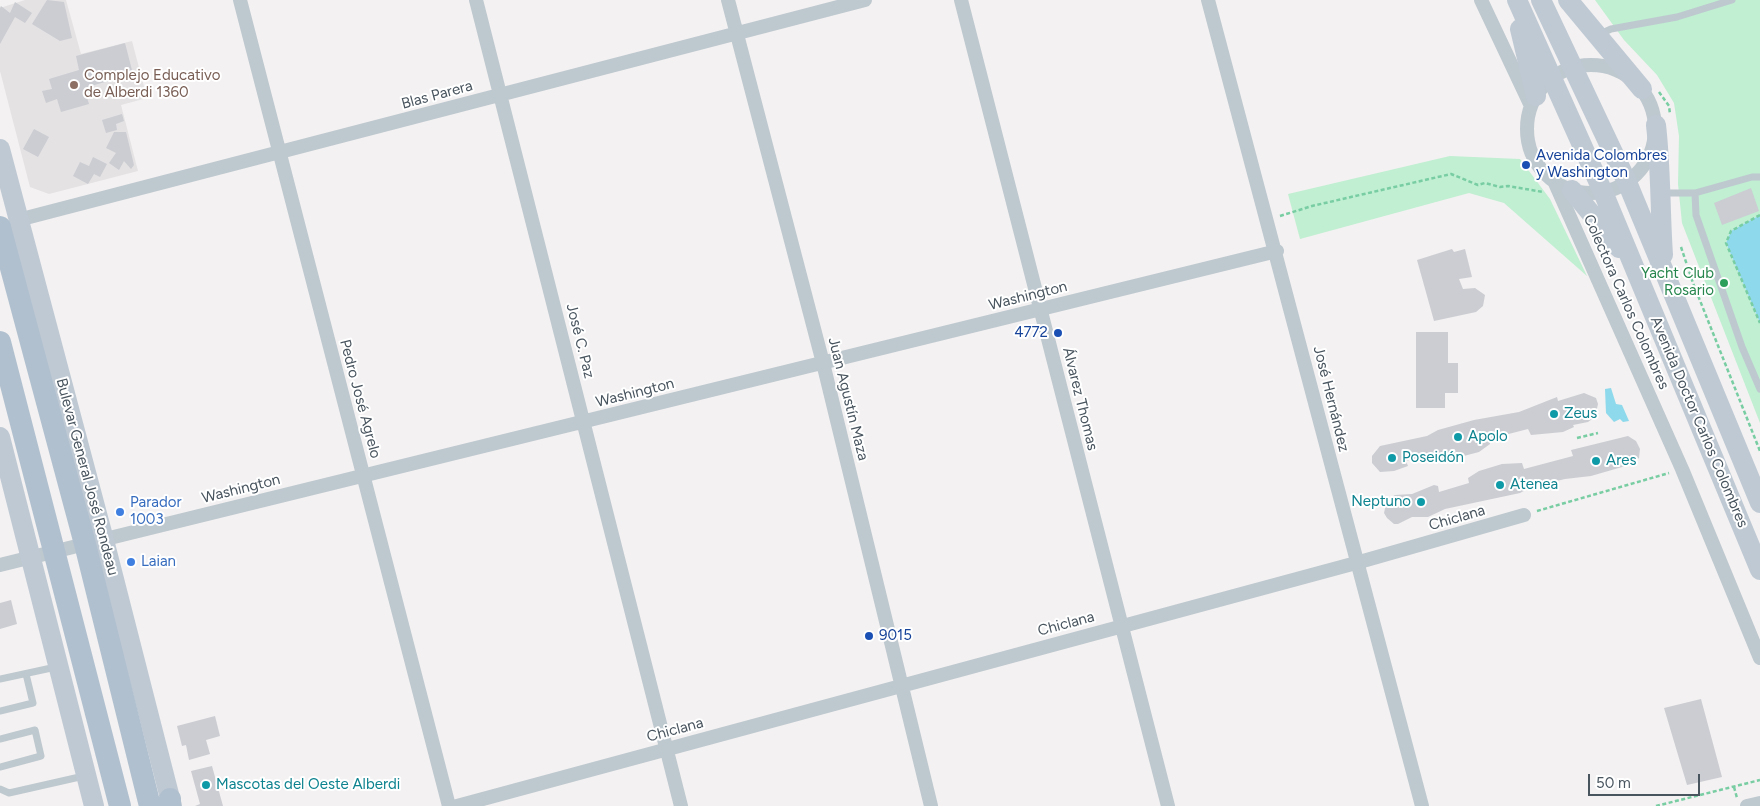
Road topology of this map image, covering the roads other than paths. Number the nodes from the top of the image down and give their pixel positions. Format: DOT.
graph roads {
  1 [pos="240,0"];
  2 [pos="476,0"];
  3 [pos="728,0"];
  4 [pos="865,0"];
  5 [pos="962,0"];
  6 [pos="1208,0"];
  7 [pos="1482,0"];
  8 [pos="1513,0"];
  9 [pos="1517,0"];
  10 [pos="1541,0"];
  11 [pos="1568,0"];
  12 [pos="1732,0"];
  13 [pos="738,35"];
  14 [pos="1598,36"];
  15 [pos="1573,67"];
  16 [pos="1552,78"];
  17 [pos="1648,87"];
  18 [pos="500,95"];
  19 [pos="1533,101"];
  20 [pos="1663,120"];
  21 [pos="0,149"];
  22 [pos="280,153"];
  23 [pos="1760,177"];
  24 [pos="1627,182"];
  25 [pos="1558,188"];
  26 [pos="1603,192"];
  27 [pos="1660,193"];
  28 [pos="1694,193"];
  29 [pos="9,223"];
  30 [pos="1277,251"];
  31 [pos="1634,267"];
  32 [pos="1665,277"];
  33 [pos="1041,310"];
  34 [pos="0,342"];
  35 [pos="823,363"];
  36 [pos="1760,389"];
  37 [pos="584,422"];
  38 [pos="0,437"];
  39 [pos="364,476"];
  40 [pos="1760,503"];
  41 [pos="1524,515"];
  42 [pos="95,542"];
  43 [pos="55,550"];
  44 [pos="31,556"];
  45 [pos="1356,563"];
  46 [pos="0,564"];
  47 [pos="1760,570"];
  48 [pos="1122,626"];
  49 [pos="1760,658"];
  50 [pos="58,666"];
  51 [pos="26,674"];
  52 [pos="0,679"];
  53 [pos="900,685"];
  54 [pos="0,711"];
  55 [pos="0,739"];
  56 [pos="667,749"];
  57 [pos="0,766"];
  58 [pos="86,775"];
  59 [pos="0,789"];
  60 [pos="1760,803"];
  61 [pos="165,804"];
  62 [pos="94,806"];
  63 [pos="120,806"];
  64 [pos="449,806"];
  65 [pos="457,806"];
  66 [pos="681,806"];
  67 [pos="931,806"];
  68 [pos="1168,806"];
  69 [pos="1422,806"];
  70 [pos="1747,806"];
  1 -- 22 [label="street, Pedro José Agrelo"];
  2 -- 18 [label="street, José C. Paz"];
  3 -- 13 [label="street, Juan Agustín Maza"];
  4 -- 13 [label="street, Blas Parera"];
  5 -- 33 [label="street, Álvarez Thomas"];
  6 -- 30 [label="street, José Hernández"];
  7 -- 19 [label="street"];
  8 -- 19 [label="main road"];
  9 -- 16 [label="main road, Avenida Doctor Carlos Colombres"];
  10 -- 15 [label="main road, Avenida Doctor Carlos Colombres"];
  11 -- 14 [label="main road"];
  12 -- 14 [label="lane"];
  13 -- 18 [label="street, Blas Parera"];
  13 -- 35 [label="street, Juan Agustín Maza"];
  14 -- 17 [label="main road"];
  15 -- 16 [label="street"];
  15 -- 17 [label="street"];
  15 -- 24 [label="main road, Avenida Doctor Carlos Colombres"];
  16 -- 19 [label="street"];
  16 -- 26 [label="main road, Avenida Doctor Carlos Colombres"];
  17 -- 20 [label="street"];
  18 -- 22 [label="street, Blas Parera"];
  18 -- 37 [label="street, José C. Paz"];
  19 -- 25 [label="street, Colectora Carlos Colombres"];
  20 -- 24 [label="street"];
  20 -- 27 [label="main road"];
  21 -- 29 [label="main road, Bulevar General José Rondeau"];
  22 -- 29 [label="street, Blas Parera"];
  22 -- 39 [label="street, Pedro José Agrelo"];
  23 -- 28 [label="lane"];
  24 -- 26 [label="street"];
  24 -- 32 [label="main road, Avenida Doctor Carlos Colombres"];
  25 -- 26 [label="street"];
  25 -- 31 [label="main road"];
  25 -- 49 [label="street, Colectora Carlos Colombres"];
  26 -- 31 [label="main road, Avenida Doctor Carlos Colombres"];
  27 -- 28 [label="lane"];
  27 -- 32 [label="main road"];
  28 -- 36 [label="lane"];
  29 -- 42 [label="main road, Bulevar General José Rondeau"];
  30 -- 33 [label="street, Washington"];
  30 -- 45 [label="street, José Hernández"];
  31 -- 47 [label="main road, Avenida Doctor Carlos Colombres"];
  32 -- 40 [label="main road, Avenida Doctor Carlos Colombres"];
  33 -- 35 [label="street, Washington"];
  33 -- 48 [label="street, Álvarez Thomas"];
  34 -- 43 [label="main road"];
  35 -- 37 [label="street, Washington"];
  35 -- 53 [label="street, Juan Agustín Maza"];
  37 -- 39 [label="street, Washington"];
  37 -- 56 [label="street, José C. Paz"];
  38 -- 44 [label="main road"];
  39 -- 42 [label="street, Washington"];
  39 -- 64 [label="street, Pedro José Agrelo"];
  41 -- 45 [label="street, Chiclana"];
  42 -- 43 [label="street, Washington"];
  42 -- 61 [label="main road, Bulevar General José Rondeau"];
  43 -- 44 [label="street, Washington"];
  43 -- 63 [label="main road"];
  44 -- 46 [label="street, Washington"];
  44 -- 50 [label="main road"];
  45 -- 48 [label="street, Chiclana"];
  45 -- 69 [label="street, José Hernández"];
  48 -- 53 [label="street, Chiclana"];
  48 -- 68 [label="street, Álvarez Thomas"];
  50 -- 51 [label="lane"];
  50 -- 58 [label="main road"];
  51 -- 52 [label="lane"];
  51 -- 54 [label="lane"];
  53 -- 56 [label="street, Chiclana"];
  53 -- 67 [label="street, Juan Agustín Maza"];
  55 -- 57 [label="lane"];
  56 -- 65 [label="street, Chiclana"];
  56 -- 66 [label="street, José C. Paz"];
  58 -- 59 [label="lane"];
  58 -- 62 [label="main road"];
  60 -- 70 [label="street"];
}
